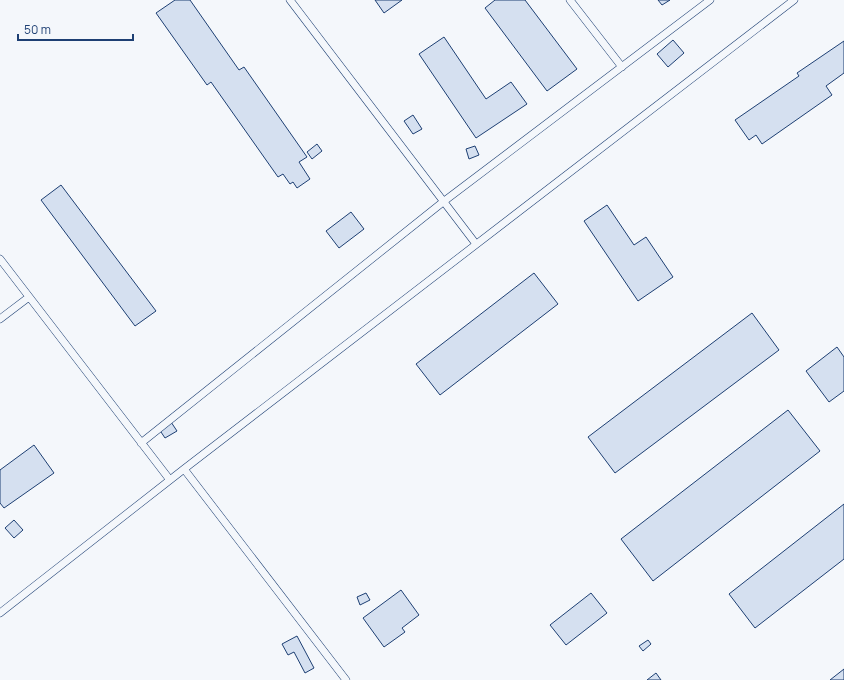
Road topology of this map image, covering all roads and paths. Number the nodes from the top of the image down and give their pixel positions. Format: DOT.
graph roads {
  1 [pos="290,0"];
  2 [pos="570,0"];
  3 [pos="710,0"];
  4 [pos="794,0"];
  5 [pos="622,67"];
  6 [pos="443,202"];
  7 [pos="476,244"];
  8 [pos="0,259"];
  9 [pos="29,297"];
  10 [pos="0,319"];
  11 [pos="141,443"];
  12 [pos="184,469"];
  13 [pos="170,480"];
  14 [pos="0,613"];
  15 [pos="346,680"];
  1 -- 6 [label="lane"];
  2 -- 5 [label="lane"];
  3 -- 5 [label="lane"];
  4 -- 7 [label="lane"];
  5 -- 6 [label="lane"];
  6 -- 7 [label="lane"];
  6 -- 11 [label="lane"];
  7 -- 12 [label="lane"];
  8 -- 9 [label="lane"];
  9 -- 10 [label="lane"];
  9 -- 11 [label="lane"];
  11 -- 13 [label="lane"];
  12 -- 13 [label="lane"];
  12 -- 15 [label="lane"];
  13 -- 14 [label="lane"];
}
